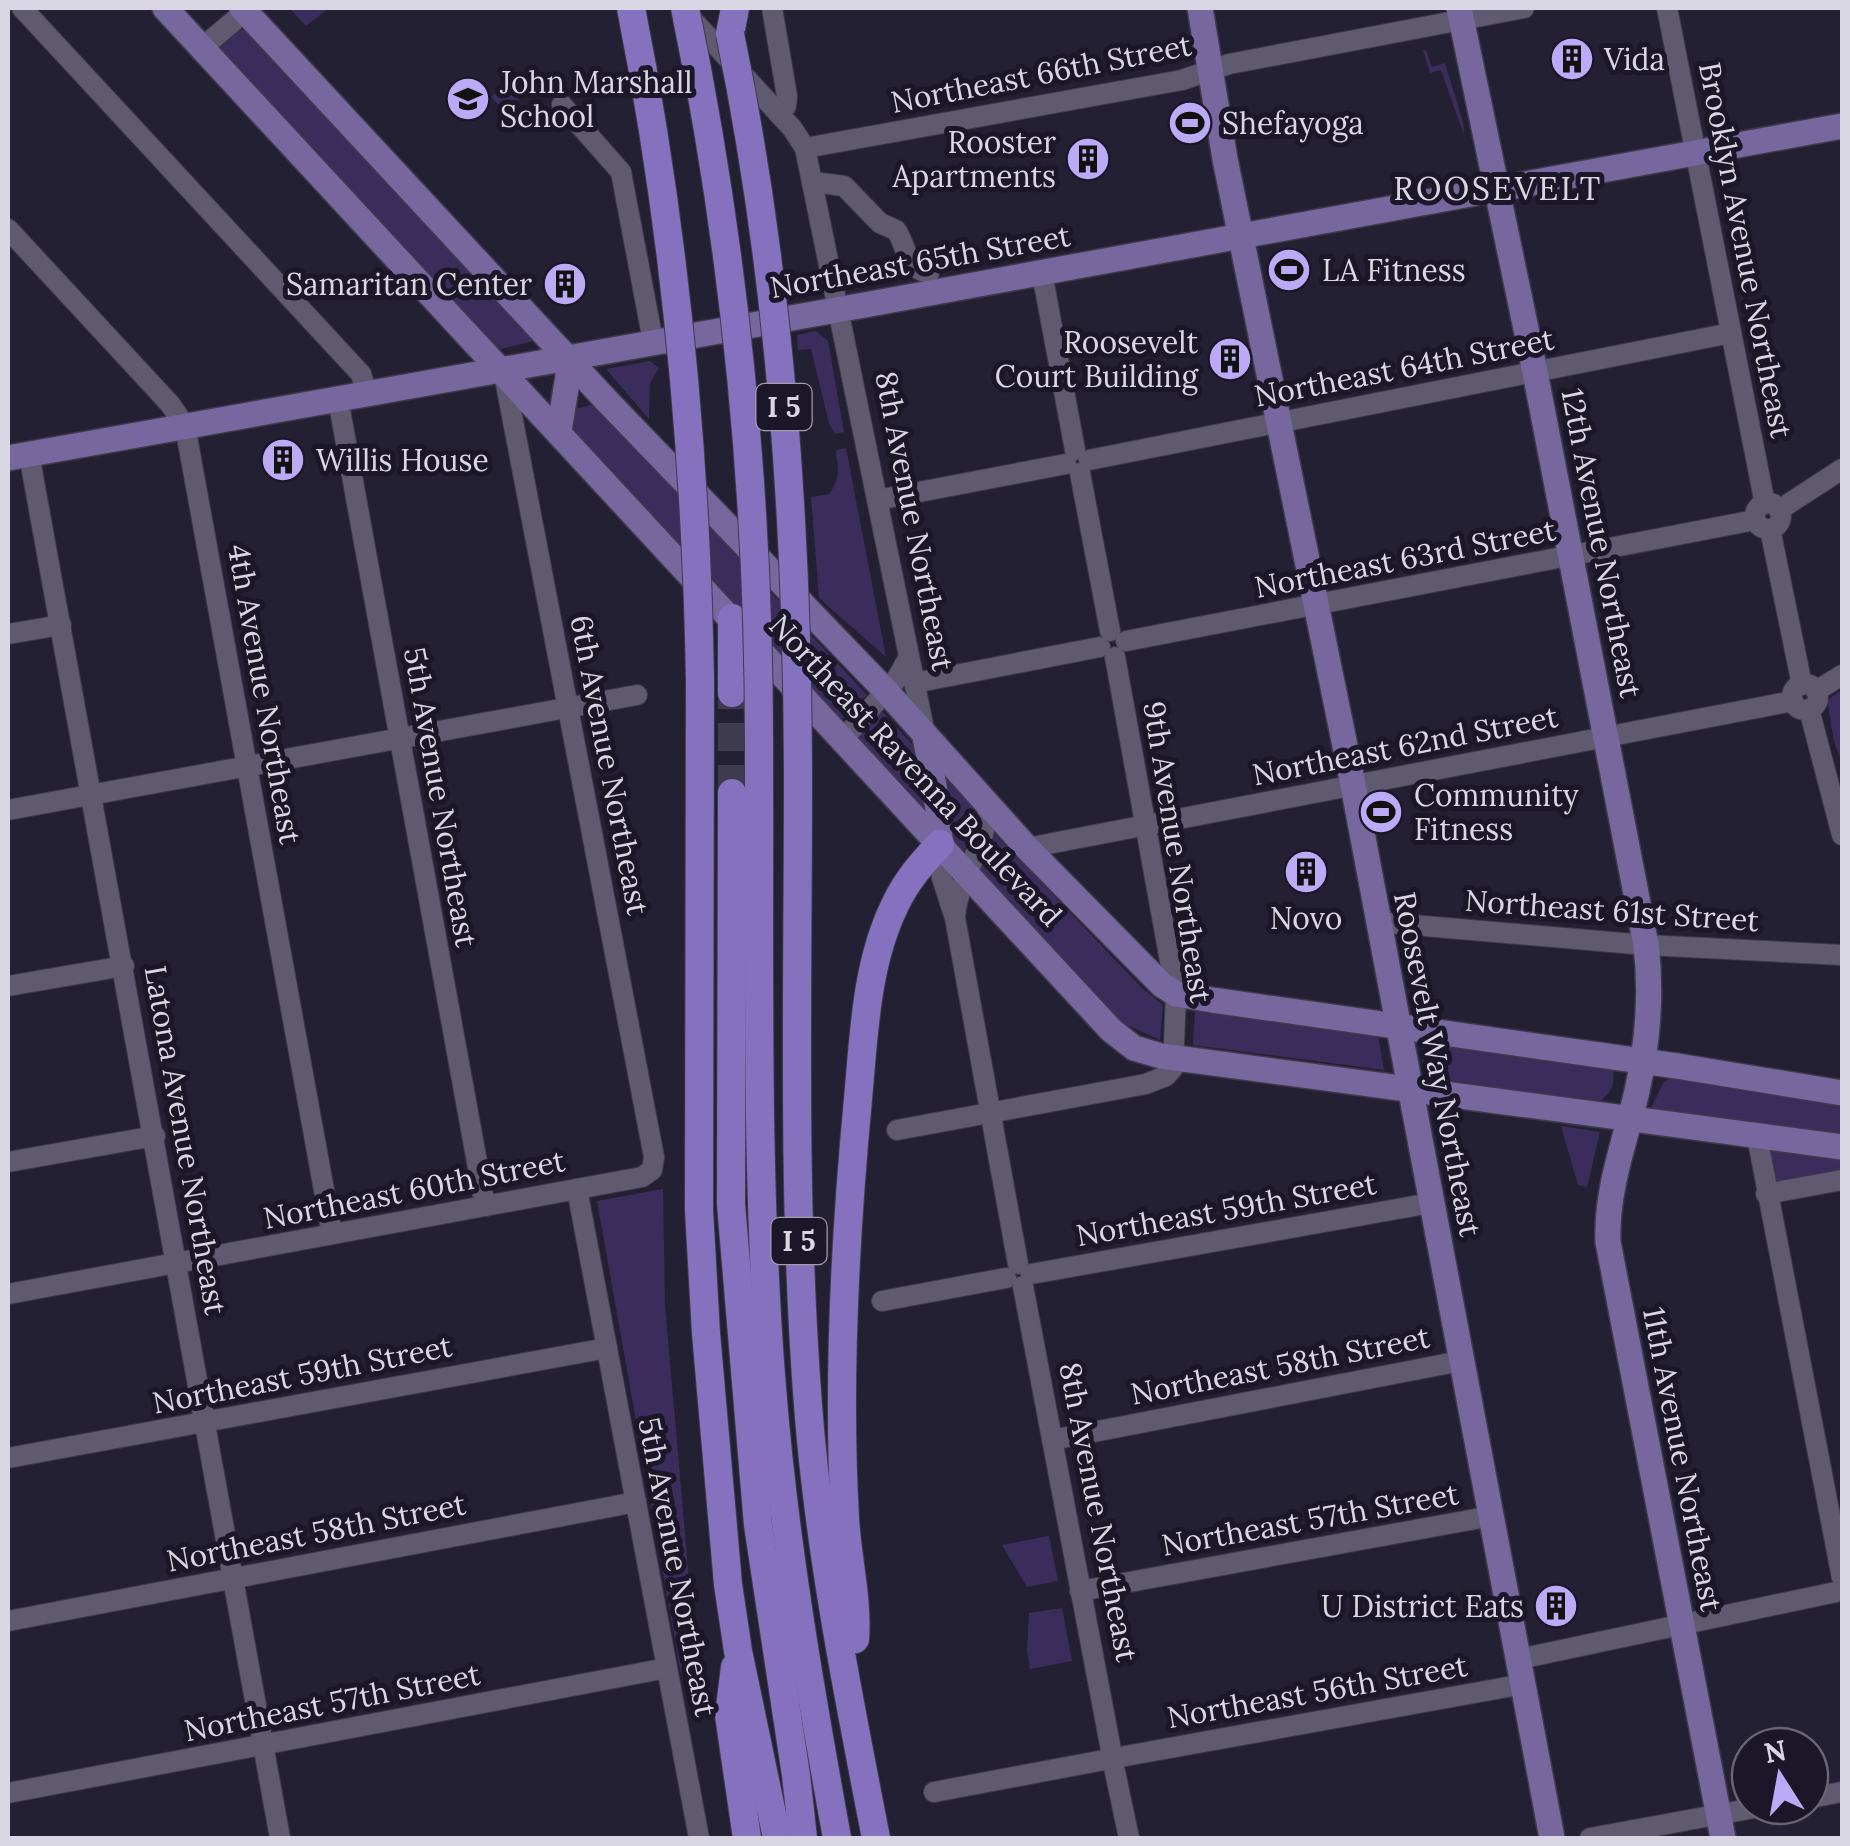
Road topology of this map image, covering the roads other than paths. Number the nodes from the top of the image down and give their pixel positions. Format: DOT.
graph roads {
  1 [pos="22,8"];
  2 [pos="165,8"];
  3 [pos="245,8"];
  4 [pos="630,8"];
  5 [pos="683,8"];
  6 [pos="772,8"];
  7 [pos="1200,8"];
  8 [pos="1524,8"];
  9 [pos="1667,8"];
  10 [pos="1460,14"];
  11 [pos="730,16"];
  12 [pos="203,46"];
  13 [pos="780,59"];
  14 [pos="1210,71"];
  15 [pos="760,93"];
  16 [pos="562,104"];
  17 [pos="779,114"];
  18 [pos="1842,126"];
  19 [pos="802,143"];
  20 [pos="1696,152"];
  21 [pos="812,182"];
  22 [pos="1496,188"];
  23 [pos="8,230"];
  24 [pos="1241,237"];
  25 [pos="929,273"];
  26 [pos="1042,273"];
  27 [pos="838,310"];
  28 [pos="1731,332"];
  29 [pos="653,341"];
  30 [pos="567,358"];
  31 [pos="503,370"];
  32 [pos="1536,372"];
  33 [pos="368,394"];
  34 [pos="338,399"];
  35 [pos="607,402"];
  36 [pos="560,422"];
  37 [pos="1279,422"];
  38 [pos="185,426"];
  39 [pos="18,456"];
  40 [pos="1078,461"];
  41 [pos="1842,469"];
  42 [pos="877,500"];
  43 [pos="1767,516"];
  44 [pos="1571,556"];
  45 [pos="1316,606"];
  46 [pos="732,618"];
  47 [pos="61,625"];
  48 [pos="8,634"];
  49 [pos="1113,644"];
  50 [pos="909,657"];
  51 [pos="1842,675"];
  52 [pos="914,682"];
  53 [pos="886,691"];
  54 [pos="732,693"];
  55 [pos="638,696"];
  56 [pos="1805,696"];
  57 [pos="569,708"];
  58 [pos="925,736"];
  59 [pos="1606,737"];
  60 [pos="400,738"];
  61 [pos="844,738"];
  62 [pos="248,766"];
  63 [pos="1353,786"];
  64 [pos="732,793"];
  65 [pos="92,795"];
  66 [pos="988,805"];
  67 [pos="8,810"];
  68 [pos="1148,825"];
  69 [pos="1842,836"];
  70 [pos="940,844"];
  71 [pos="1028,848"];
  72 [pos="968,875"];
  73 [pos="955,918"];
  74 [pos="1378,922"];
  75 [pos="1646,945"];
  76 [pos="1842,955"];
  77 [pos="124,966"];
  78 [pos="8,986"];
  79 [pos="1176,994"];
  80 [pos="1397,1026"];
  81 [pos="1134,1048"];
  82 [pos="1175,1057"];
  83 [pos="1643,1062"];
  84 [pos="1134,1084"];
  85 [pos="1409,1088"];
  86 [pos="1842,1093"];
  87 [pos="1632,1106"];
  88 [pos="991,1112"];
  89 [pos="897,1130"];
  90 [pos="154,1136"];
  91 [pos="1757,1136"];
  92 [pos="1842,1147"];
  93 [pos="8,1162"];
  94 [pos="652,1170"];
  95 [pos="1842,1180"];
  96 [pos="578,1189"];
  97 [pos="1766,1194"];
  98 [pos="1431,1203"];
  99 [pos="485,1206"];
  100 [pos="332,1234"];
  101 [pos="178,1264"];
  102 [pos="1020,1276"];
  103 [pos="8,1294"];
  104 [pos="882,1301"];
  105 [pos="607,1348"];
  106 [pos="1461,1361"];
  107 [pos="206,1422"];
  108 [pos="1052,1440"];
  109 [pos="8,1458"];
  110 [pos="636,1502"];
  111 [pos="1492,1516"];
  112 [pos="234,1579"];
  113 [pos="1841,1588"];
  114 [pos="1080,1591"];
  115 [pos="8,1621"];
  116 [pos="1682,1623"];
  117 [pos="738,1651"];
  118 [pos="667,1668"];
  119 [pos="1522,1672"];
  120 [pos="849,1696"];
  121 [pos="264,1745"];
  122 [pos="1112,1758"];
  123 [pos="796,1775"];
  124 [pos="934,1792"];
  125 [pos="8,1793"];
  126 [pos="1721,1826"];
  127 [pos="280,1838"];
  128 [pos="696,1838"];
  129 [pos="747,1838"];
  130 [pos="777,1838"];
  131 [pos="802,1838"];
  132 [pos="812,1838"];
  133 [pos="837,1838"];
  134 [pos="876,1838"];
  135 [pos="1129,1838"];
  136 [pos="1552,1838"];
  137 [pos="1590,1838"];
  1 -- 33 [label="street"];
  2 -- 12 [label="main road, Northeast Ravenna Boulevard"];
  3 -- 12 [label="street"];
  3 -- 30 [label="main road, Northeast Ravenna Boulevard"];
  4 -- 117 [label="highway, bridge"];
  5 -- 15 [label="street"];
  5 -- 133 [label="highway, bridge"];
  6 -- 13 [label="street"];
  7 -- 14 [label="main road, Roosevelt Way Northeast"];
  8 -- 10 [label="street, Northeast 66th Street"];
  9 -- 20 [label="street, Brooklyn Avenue Northeast"];
  10 -- 14 [label="street, Northeast 66th Street"];
  10 -- 22 [label="main road, 12th Avenue Northeast"];
  11 -- 120 [label="highway, I 5, bridge"];
  12 -- 31 [label="main road, Northeast Ravenna Boulevard"];
  13 -- 15 [label="street"];
  13 -- 17 [label="street"];
  14 -- 19 [label="street, Northeast 66th Street"];
  14 -- 24 [label="main road, Roosevelt Way Northeast"];
  15 -- 17 [label="street"];
  16 -- 29 [label="street"];
  17 -- 19 [label="street"];
  18 -- 20 [label="main road, Northeast 65th Street"];
  19 -- 21 [label="street, 8th Avenue Northeast"];
  20 -- 22 [label="main road, Northeast 65th Street"];
  20 -- 28 [label="street, Brooklyn Avenue Northeast"];
  21 -- 25 [label="street"];
  21 -- 27 [label="street, 8th Avenue Northeast"];
  22 -- 24 [label="main road, Northeast 65th Street"];
  22 -- 32 [label="main road, 12th Avenue Northeast"];
  23 -- 38 [label="street, 4th Avenue Northeast"];
  24 -- 26 [label="main road, Northeast 65th Street"];
  24 -- 37 [label="main road, Roosevelt Way Northeast"];
  26 -- 27 [label="main road, Northeast 65th Street"];
  26 -- 40 [label="street, 9th Avenue Northeast"];
  27 -- 29 [label="main road, Northeast 65th Street"];
  27 -- 42 [label="street, 8th Avenue Northeast"];
  28 -- 32 [label="street, Northeast 64th Street"];
  28 -- 43 [label="street, Brooklyn Avenue Northeast"];
  29 -- 30 [label="main road, Northeast 65th Street"];
  30 -- 31 [label="main road, Northeast 65th Street"];
  30 -- 35 [label="main road, Northeast Ravenna Boulevard"];
  30 -- 36 [label="main road"];
  31 -- 33 [label="main road, Northeast 65th Street"];
  31 -- 36 [label="main road, Northeast Ravenna Boulevard"];
  31 -- 57 [label="street, 6th Avenue Northeast"];
  32 -- 37 [label="street, Northeast 64th Street"];
  32 -- 44 [label="main road, 12th Avenue Northeast"];
  33 -- 34 [label="main road, Northeast 65th Street"];
  34 -- 38 [label="main road, Northeast 65th Street"];
  34 -- 60 [label="street, 5th Avenue Northeast"];
  35 -- 36 [label="main road"];
  35 -- 53 [label="main road, Northeast Ravenna Boulevard"];
  36 -- 46 [label="main road, Northeast Ravenna Boulevard"];
  37 -- 40 [label="street, Northeast 64th Street"];
  37 -- 45 [label="main road, Roosevelt Way Northeast"];
  38 -- 39 [label="main road, Northeast 65th Street"];
  38 -- 62 [label="street, 4th Avenue Northeast"];
  39 -- 47 [label="street, Latona Avenue Northeast"];
  40 -- 42 [label="street, Northeast 64th Street"];
  40 -- 49 [label="street, 9th Avenue Northeast"];
  41 -- 43 [label="street, Northeast 63rd Street"];
  42 -- 50 [label="street, 8th Avenue Northeast"];
  43 -- 44 [label="street, Northeast 63rd Street"];
  43 -- 56 [label="street, Brooklyn Avenue Northeast"];
  44 -- 45 [label="street, Northeast 63rd Street"];
  44 -- 59 [label="main road, 12th Avenue Northeast"];
  45 -- 49 [label="street, Northeast 63rd Street"];
  45 -- 63 [label="main road, Roosevelt Way Northeast"];
  46 -- 54 [label="highway"];
  46 -- 61 [label="main road, Northeast Ravenna Boulevard"];
  47 -- 48 [label="street"];
  47 -- 65 [label="street, Latona Avenue Northeast"];
  49 -- 52 [label="street, Northeast 63rd Street"];
  49 -- 68 [label="street, 9th Avenue Northeast"];
  50 -- 52 [label="street, 8th Avenue Northeast"];
  50 -- 53 [label="street"];
  51 -- 56 [label="street, Northeast 62nd Street"];
  52 -- 58 [label="street, 8th Avenue Northeast"];
  53 -- 58 [label="main road, Northeast Ravenna Boulevard"];
  53 -- 61 [label="street"];
  55 -- 57 [label="street"];
  56 -- 59 [label="street, Northeast 62nd Street"];
  56 -- 69 [label="street, Brooklyn Avenue Northeast"];
  57 -- 60 [label="street"];
  57 -- 94 [label="street, 6th Avenue Northeast"];
  58 -- 66 [label="main road, Northeast Ravenna Boulevard"];
  58 -- 70 [label="main road, 8th Avenue Northeast"];
  59 -- 63 [label="street, Northeast 62nd Street"];
  59 -- 75 [label="main road, 12th Avenue Northeast"];
  60 -- 62 [label="street"];
  60 -- 99 [label="street, 5th Avenue Northeast"];
  61 -- 70 [label="main road, Northeast Ravenna Boulevard"];
  62 -- 65 [label="street"];
  62 -- 100 [label="street, 4th Avenue Northeast"];
  63 -- 68 [label="street, Northeast 62nd Street"];
  63 -- 74 [label="main road, Roosevelt Way Northeast"];
  64 -- 123 [label="highway"];
  65 -- 67 [label="street"];
  65 -- 77 [label="street, Latona Avenue Northeast"];
  66 -- 71 [label="main road, Northeast Ravenna Boulevard"];
  66 -- 72 [label="street, 8th Avenue Northeast"];
  68 -- 71 [label="street, Northeast 62nd Street"];
  68 -- 79 [label="street, 9th Avenue Northeast"];
  70 -- 72 [label="main road, Northeast Ravenna Boulevard"];
  70 -- 73 [label="street, 8th Avenue Northeast"];
  70 -- 120 [label="highway"];
  71 -- 79 [label="main road, Northeast Ravenna Boulevard"];
  72 -- 73 [label="street, 8th Avenue Northeast"];
  72 -- 81 [label="main road, Northeast Ravenna Boulevard"];
  73 -- 88 [label="street, 8th Avenue Northeast"];
  74 -- 75 [label="street, Northeast 61st Street"];
  74 -- 80 [label="main road, Roosevelt Way Northeast"];
  75 -- 76 [label="street, Northeast 61st Street"];
  75 -- 83 [label="main road, 12th Avenue Northeast"];
  77 -- 78 [label="street"];
  77 -- 90 [label="street, Latona Avenue Northeast"];
  79 -- 80 [label="main road"];
  79 -- 82 [label="street, 9th Avenue Northeast"];
  80 -- 83 [label="main road"];
  80 -- 85 [label="main road, Roosevelt Way Northeast"];
  81 -- 82 [label="main road, Northeast Ravenna Boulevard"];
  81 -- 84 [label="street"];
  82 -- 84 [label="street"];
  82 -- 85 [label="main road, Northeast Ravenna Boulevard"];
  83 -- 86 [label="main road"];
  83 -- 87 [label="main road, 12th Avenue Northeast"];
  84 -- 88 [label="street"];
  85 -- 87 [label="main road, Northeast Ravenna Boulevard"];
  85 -- 98 [label="main road, Roosevelt Way Northeast"];
  87 -- 91 [label="main road, Northeast Ravenna Boulevard"];
  87 -- 116 [label="main road, 11th Avenue Northeast"];
  88 -- 89 [label="street"];
  88 -- 102 [label="street, 8th Avenue Northeast"];
  90 -- 93 [label="street"];
  90 -- 101 [label="street, Latona Avenue Northeast"];
  91 -- 92 [label="main road, Northeast Ravenna Boulevard"];
  91 -- 97 [label="street"];
  94 -- 96 [label="street, Northeast 60th Street"];
  95 -- 97 [label="street"];
  96 -- 99 [label="street, Northeast 60th Street"];
  96 -- 105 [label="street, 5th Avenue Northeast"];
  97 -- 113 [label="street"];
  98 -- 102 [label="street, Northeast 59th Street"];
  98 -- 106 [label="main road, Roosevelt Way Northeast"];
  99 -- 100 [label="street, Northeast 60th Street"];
  100 -- 101 [label="street, Northeast 60th Street"];
  101 -- 103 [label="street, Northeast 60th Street"];
  101 -- 107 [label="street, Latona Avenue Northeast"];
  102 -- 104 [label="street, Northeast 59th Street"];
  102 -- 108 [label="street, 8th Avenue Northeast"];
  105 -- 107 [label="street, Northeast 59th Street"];
  105 -- 110 [label="street, 5th Avenue Northeast"];
  106 -- 108 [label="street, Northeast 58th Street"];
  106 -- 111 [label="main road, Roosevelt Way Northeast"];
  107 -- 109 [label="street, Northeast 59th Street"];
  107 -- 112 [label="street, Latona Avenue Northeast"];
  108 -- 114 [label="street, 8th Avenue Northeast"];
  110 -- 112 [label="street, Northeast 58th Street"];
  110 -- 118 [label="street, 5th Avenue Northeast"];
  111 -- 114 [label="street, Northeast 57th Street"];
  111 -- 119 [label="main road, Roosevelt Way Northeast"];
  112 -- 115 [label="street, Northeast 58th Street"];
  112 -- 121 [label="street, Latona Avenue Northeast"];
  113 -- 116 [label="street, Northeast 56th Street"];
  114 -- 122 [label="street, 8th Avenue Northeast"];
  116 -- 119 [label="street, Northeast 56th Street"];
  116 -- 126 [label="main road, 11th Avenue Northeast"];
  117 -- 129 [label="highway"];
  117 -- 130 [label="highway"];
  118 -- 121 [label="street, Northeast 57th Street"];
  118 -- 128 [label="street, 5th Avenue Northeast"];
  119 -- 122 [label="street, Northeast 56th Street"];
  119 -- 136 [label="main road, Roosevelt Way Northeast"];
  120 -- 134 [label="highway, I 5"];
  121 -- 125 [label="street, Northeast 57th Street"];
  121 -- 127 [label="street, Latona Avenue Northeast"];
  122 -- 124 [label="street, Northeast 56th Street"];
  122 -- 135 [label="street, 8th Avenue Northeast"];
  123 -- 131 [label="highway"];
  123 -- 132 [label="highway"];
  126 -- 137 [label="street"];
}
